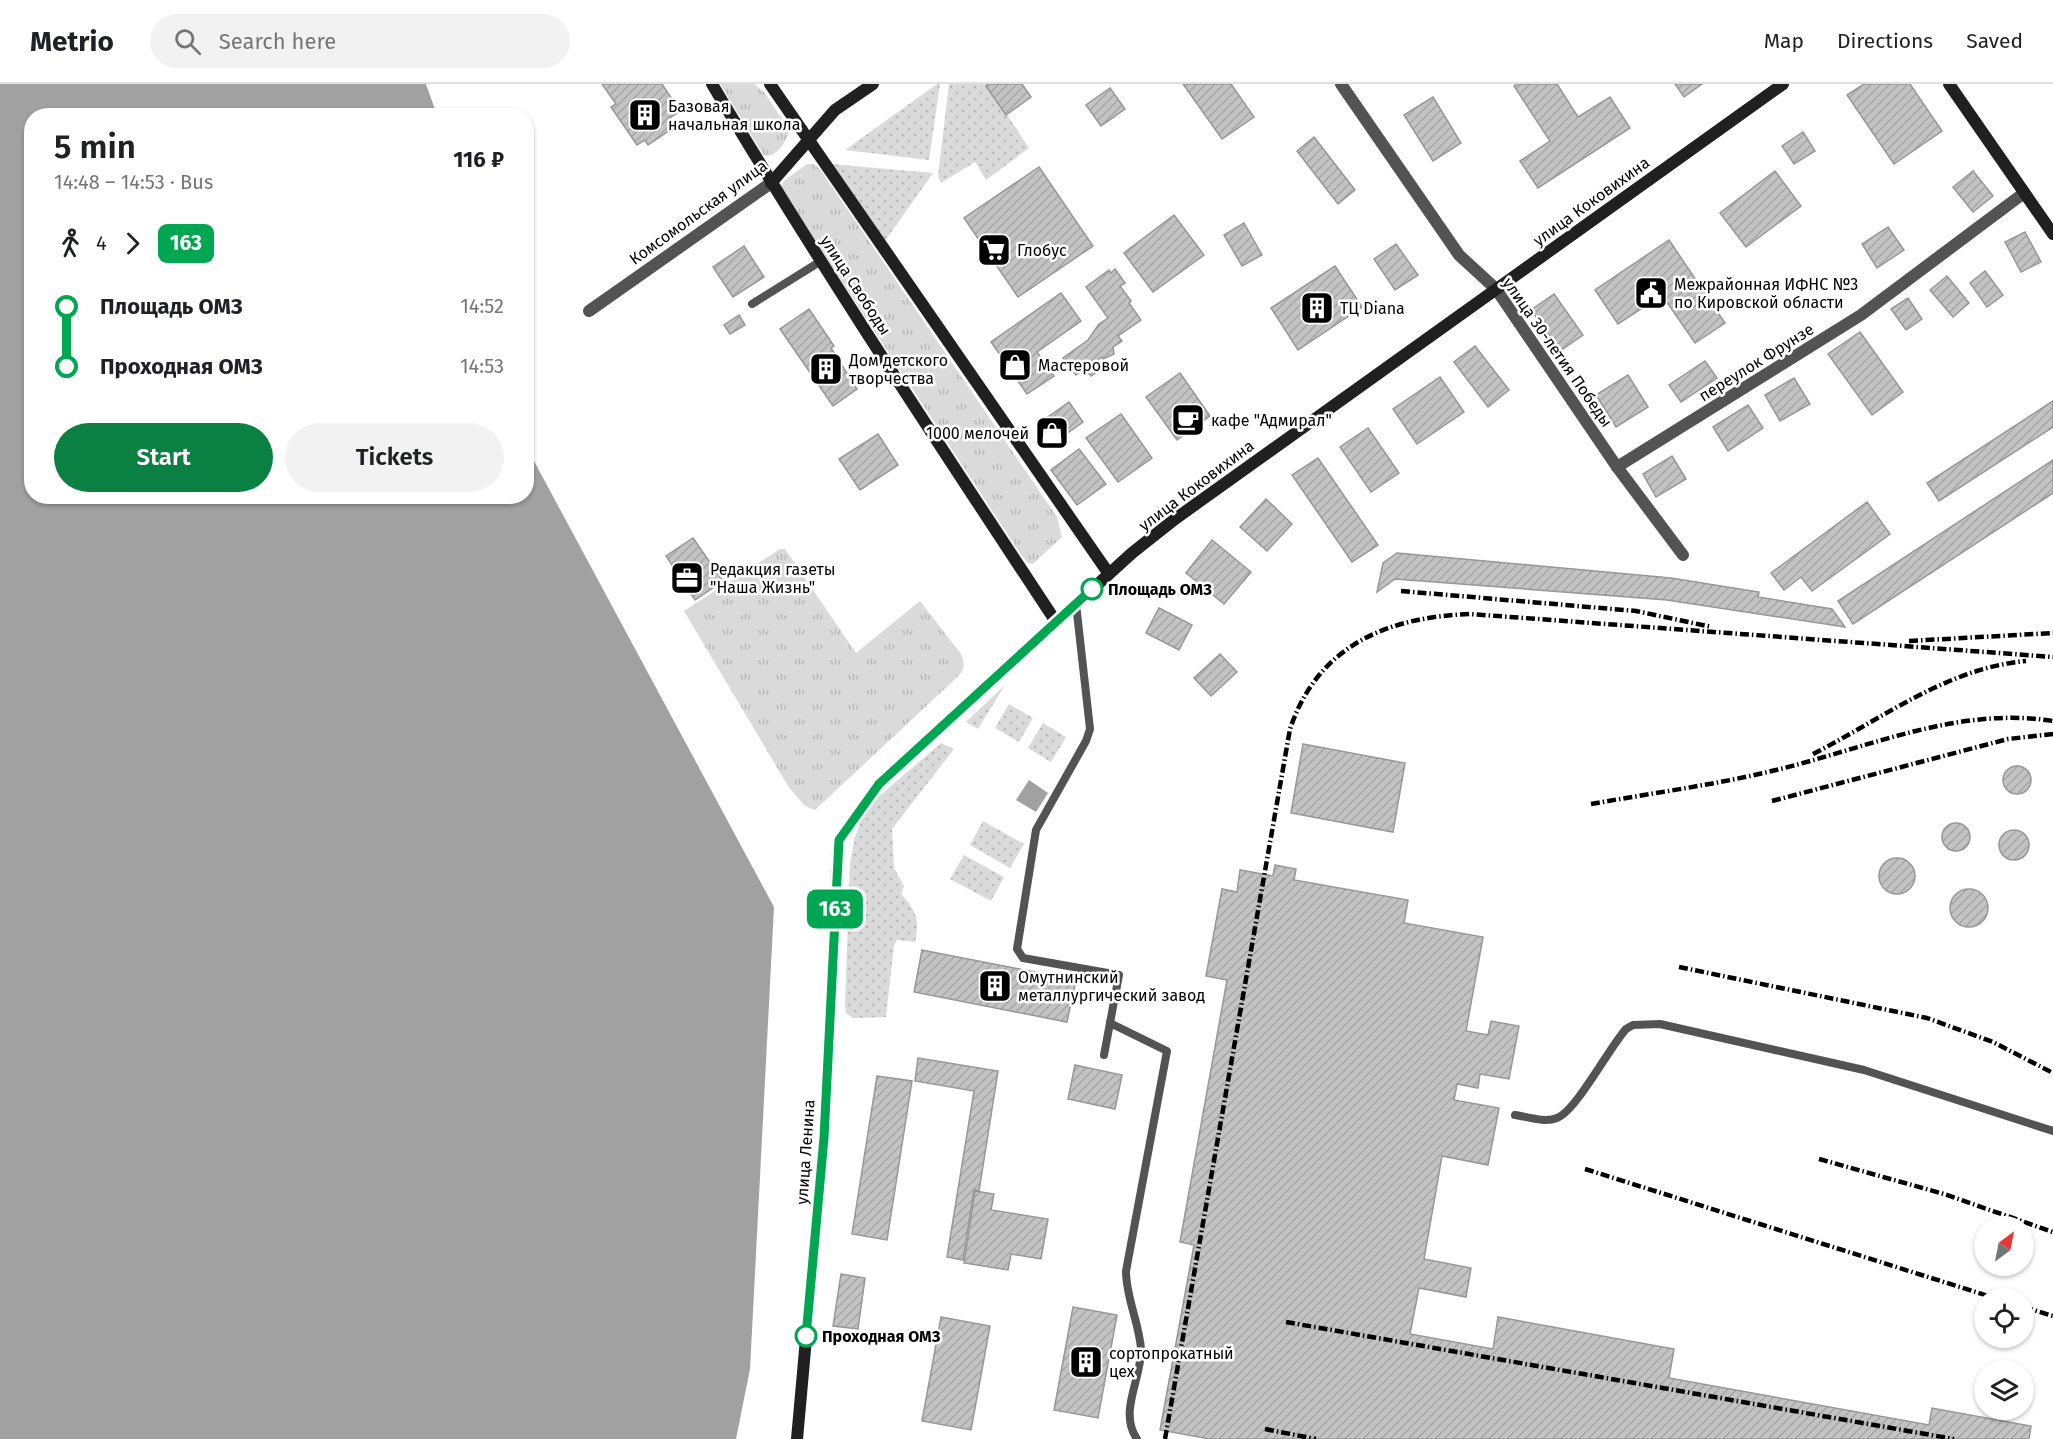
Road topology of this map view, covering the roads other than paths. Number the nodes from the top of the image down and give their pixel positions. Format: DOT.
graph roads {
  1 [pos="712,84"];
  2 [pos="770,84"];
  3 [pos="873,84"];
  4 [pos="1341,84"];
  5 [pos="1783,84"];
  6 [pos="1949,84"];
  7 [pos="809,140"];
  8 [pos="771,183"];
  9 [pos="2024,193"];
  10 [pos="2053,234"];
  11 [pos="821,261"];
  12 [pos="1496,289"];
  13 [pos="752,304"];
  14 [pos="589,311"];
  15 [pos="1617,467"];
  16 [pos="1683,555"];
  17 [pos="1109,574"];
  18 [pos="1076,604"];
  19 [pos="1056,622"];
  20 [pos="837,867"];
  21 [pos="1110,1023"];
  22 [pos="1104,1055"];
  23 [pos="1515,1114"];
  24 [pos="2053,1131"];
  25 [pos="797,1439"];
  26 [pos="1137,1439"];
  1 -- 8 [label="main road, улица Свободы"];
  2 -- 7 [label="main road"];
  3 -- 7 [label="main road, Комсомольская улица"];
  4 -- 12 [label="street, улица 30-летия Победы"];
  5 -- 12 [label="main road, улица Коковихина"];
  6 -- 9 [label="main road"];
  7 -- 8 [label="main road, Комсомольская улица"];
  7 -- 17 [label="main road"];
  8 -- 11 [label="main road, улица Свободы"];
  8 -- 14 [label="street, Комсомольская улица"];
  9 -- 10 [label="main road"];
  9 -- 15 [label="street, переулок Фрунзе"];
  11 -- 13 [label="lane"];
  11 -- 19 [label="main road, улица Свободы"];
  12 -- 15 [label="street, улица 30-летия Победы"];
  12 -- 17 [label="main road, улица Коковихина"];
  15 -- 16 [label="street, улица 30-летия Победы"];
  17 -- 18 [label="main road, улица Коковихина"];
  18 -- 19 [label="main road, улица Коковихина"];
  18 -- 21 [label="lane"];
  19 -- 20 [label="main road, улица Коковихина"];
  20 -- 25 [label="main road, улица Ленина"];
  21 -- 22 [label="lane"];
  21 -- 26 [label="lane"];
  23 -- 24 [label="lane"];
}
